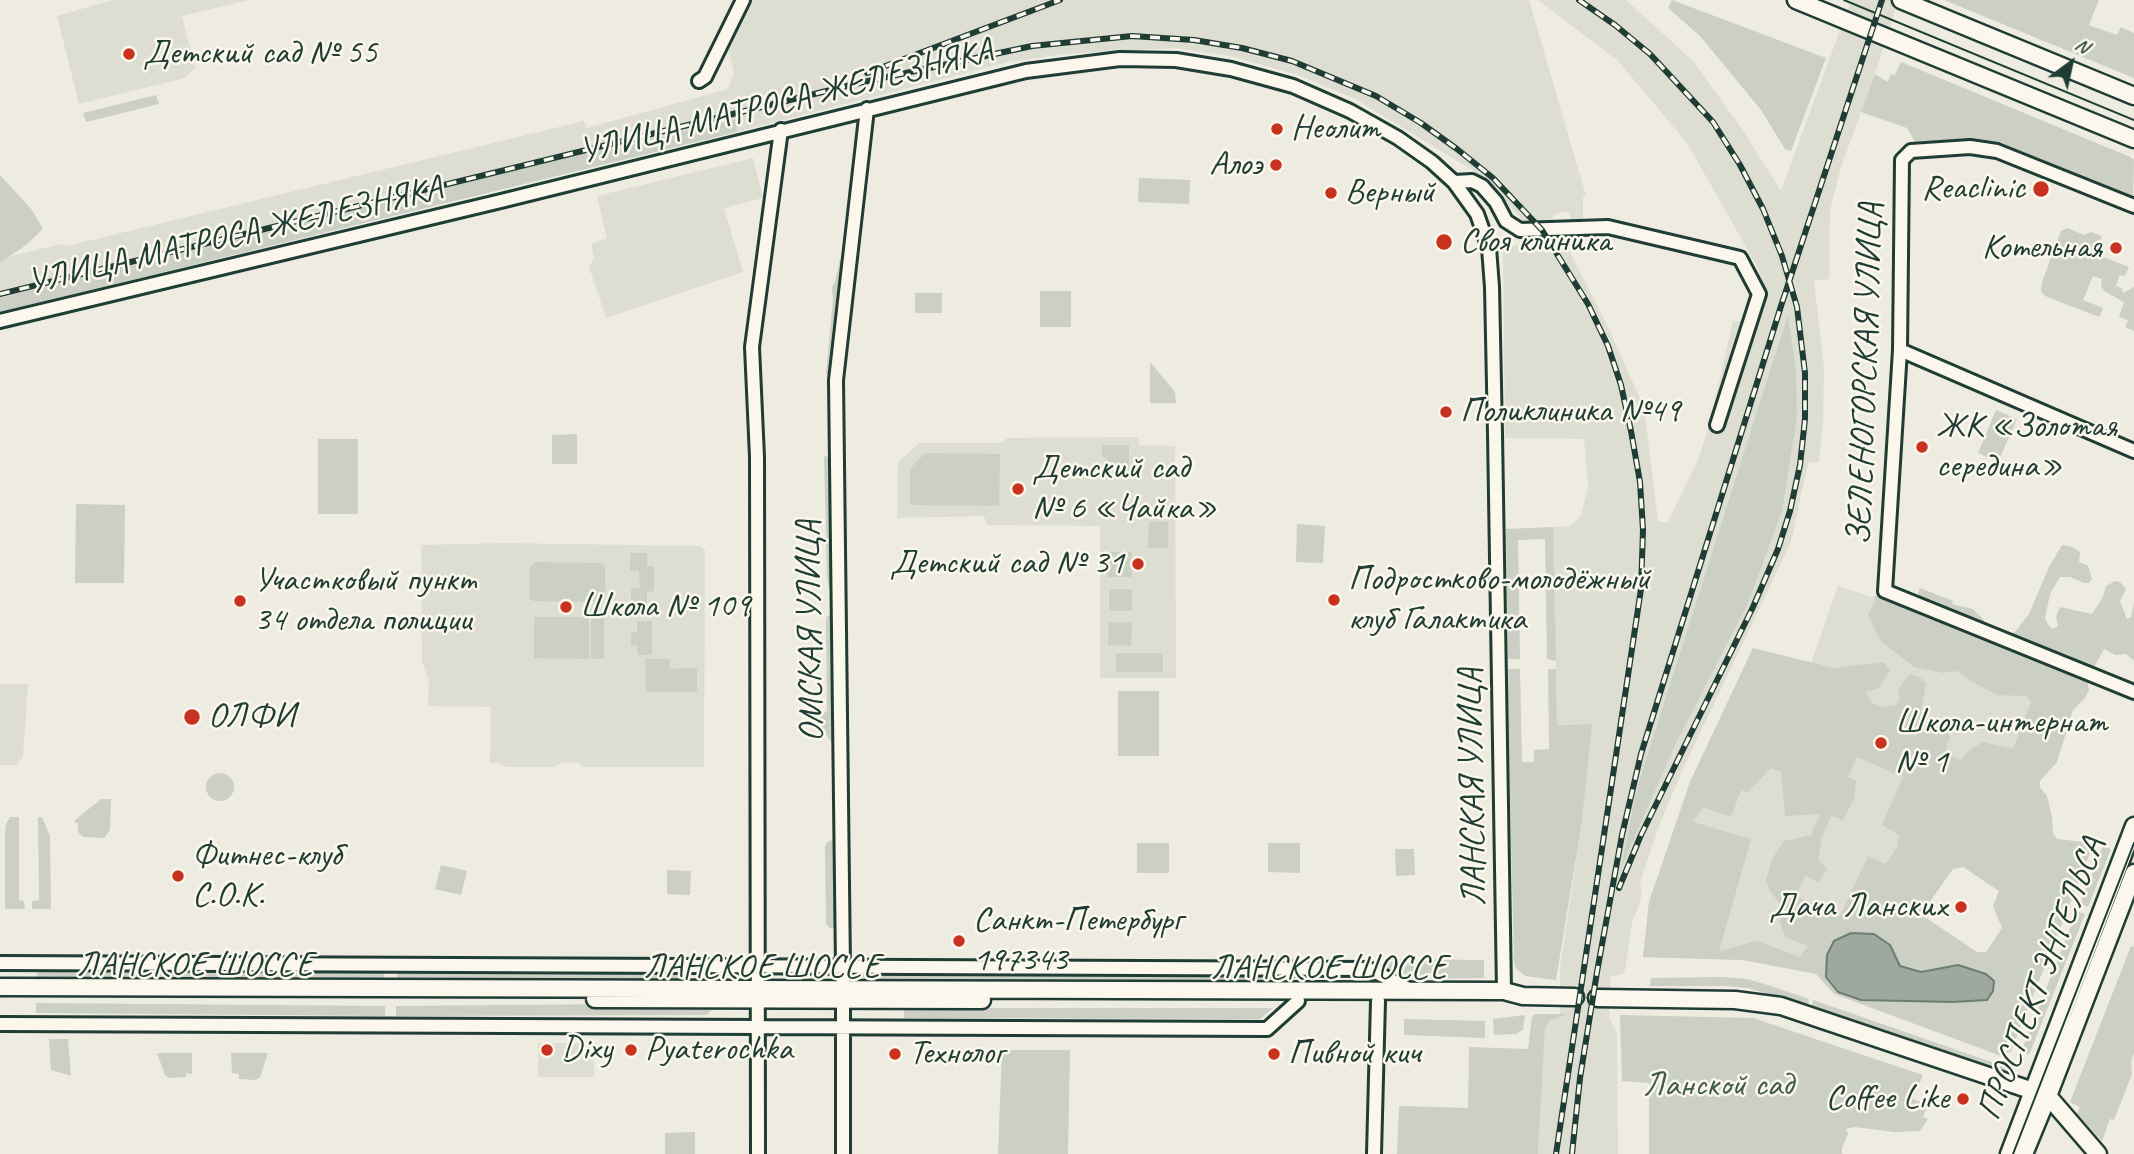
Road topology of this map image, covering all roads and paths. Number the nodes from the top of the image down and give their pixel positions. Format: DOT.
graph roads {
  1 [pos="743,0"];
  2 [pos="1796,0"];
  3 [pos="1901,0"];
  4 [pos="699,81"];
  5 [pos="2134,96"];
  6 [pos="867,109"];
  7 [pos="781,130"];
  8 [pos="2134,139"];
  9 [pos="1454,181"];
  10 [pos="1496,202"];
  11 [pos="2134,206"];
  12 [pos="1473,208"];
  13 [pos="1492,287"];
  14 [pos="0,321"];
  15 [pos="1900,350"];
  16 [pos="1717,425"];
  17 [pos="2134,451"];
  18 [pos="2134,692"];
  19 [pos="2134,826"];
  20 [pos="2134,873"];
  21 [pos="0,964"];
  22 [pos="758,967"];
  23 [pos="843,967"];
  24 [pos="0,986"];
  25 [pos="1412,991"];
  26 [pos="1504,991"];
  27 [pos="757,994"];
  28 [pos="843,994"];
  29 [pos="1523,996"];
  30 [pos="0,997"];
  31 [pos="1575,997"];
  32 [pos="1597,998"];
  33 [pos="1298,1001"];
  34 [pos="1378,1001"];
  35 [pos="0,1024"];
  36 [pos="757,1026"];
  37 [pos="844,1026"];
  38 [pos="2038,1098"];
  39 [pos="758,1154"];
  40 [pos="843,1154"];
  41 [pos="1374,1154"];
  42 [pos="2009,1154"];
  43 [pos="2024,1154"];
  44 [pos="2087,1154"];
  45 [pos="2098,1154"];
  1 -- 4 [label="street"];
  2 -- 8 [label="main road"];
  3 -- 5 [label="main road"];
  6 -- 7 [label="street, УЛИЦА МАТРОСА ЖЕЛЕЗНЯКА"];
  6 -- 9 [label="street, УЛИЦА МАТРОСА ЖЕЛЕЗНЯКА"];
  6 -- 23 [label="street, ОМСКАЯ УЛИЦА"];
  7 -- 14 [label="street, УЛИЦА МАТРОСА ЖЕЛЕЗНЯКА"];
  7 -- 22 [label="street, ОМСКАЯ УЛИЦА"];
  9 -- 10 [label="street"];
  9 -- 12 [label="street, УЛИЦА МАТРОСА ЖЕЛЕЗНЯКА"];
  10 -- 12 [label="street"];
  10 -- 16 [label="street"];
  11 -- 15 [label="street, ЗЕЛЕНОГОРСКАЯ УЛИЦА"];
  12 -- 13 [label="street, УЛИЦА МАТРОСА ЖЕЛЕЗНЯКА"];
  13 -- 26 [label="street, ЛАНСКАЯ УЛИЦА"];
  15 -- 17 [label="street"];
  15 -- 18 [label="street, ЗЕЛЕНОГОРСКАЯ УЛИЦА"];
  19 -- 38 [label="main road, ПРОСПЕКТ ЭНГЕЛЬСА"];
  20 -- 38 [label="main road, ПРОСПЕКТ ЭНГЕЛЬСА"];
  21 -- 22 [label="street"];
  22 -- 23 [label="street"];
  22 -- 27 [label="street, ОМСКАЯ УЛИЦА"];
  23 -- 25 [label="street"];
  23 -- 28 [label="street, ОМСКАЯ УЛИЦА"];
  24 -- 27 [label="main road, ЛАНСКОЕ ШОССЕ"];
  25 -- 26 [label="main road, ЛАНСКОЕ ШОССЕ"];
  25 -- 28 [label="main road, ЛАНСКОЕ ШОССЕ"];
  26 -- 29 [label="main road, ЛАНСКОЕ ШОССЕ"];
  27 -- 28 [label="main road, ЛАНСКОЕ ШОССЕ"];
  27 -- 30 [label="main road, ЛАНСКОЕ ШОССЕ"];
  27 -- 36 [label="street, ОМСКАЯ УЛИЦА"];
  28 -- 33 [label="main road, ЛАНСКОЕ ШОССЕ"];
  28 -- 37 [label="street, ОМСКАЯ УЛИЦА"];
  29 -- 31 [label="main road, ЛАНСКОЕ ШОССЕ"];
  29 -- 34 [label="main road, ЛАНСКОЕ ШОССЕ"];
  32 -- 38 [label="main road"];
  33 -- 34 [label="main road, ЛАНСКОЕ ШОССЕ"];
  33 -- 37 [label="street"];
  34 -- 41 [label="street"];
  35 -- 36 [label="street"];
  36 -- 37 [label="street"];
  36 -- 39 [label="street, ОМСКАЯ УЛИЦА"];
  37 -- 40 [label="street, ОМСКАЯ УЛИЦА"];
  38 -- 42 [label="main road, ПРОСПЕКТ ЭНГЕЛЬСА"];
  38 -- 43 [label="main road, ПРОСПЕКТ ЭНГЕЛЬСА"];
  38 -- 44 [label="main road"];
  38 -- 45 [label="main road"];
}
